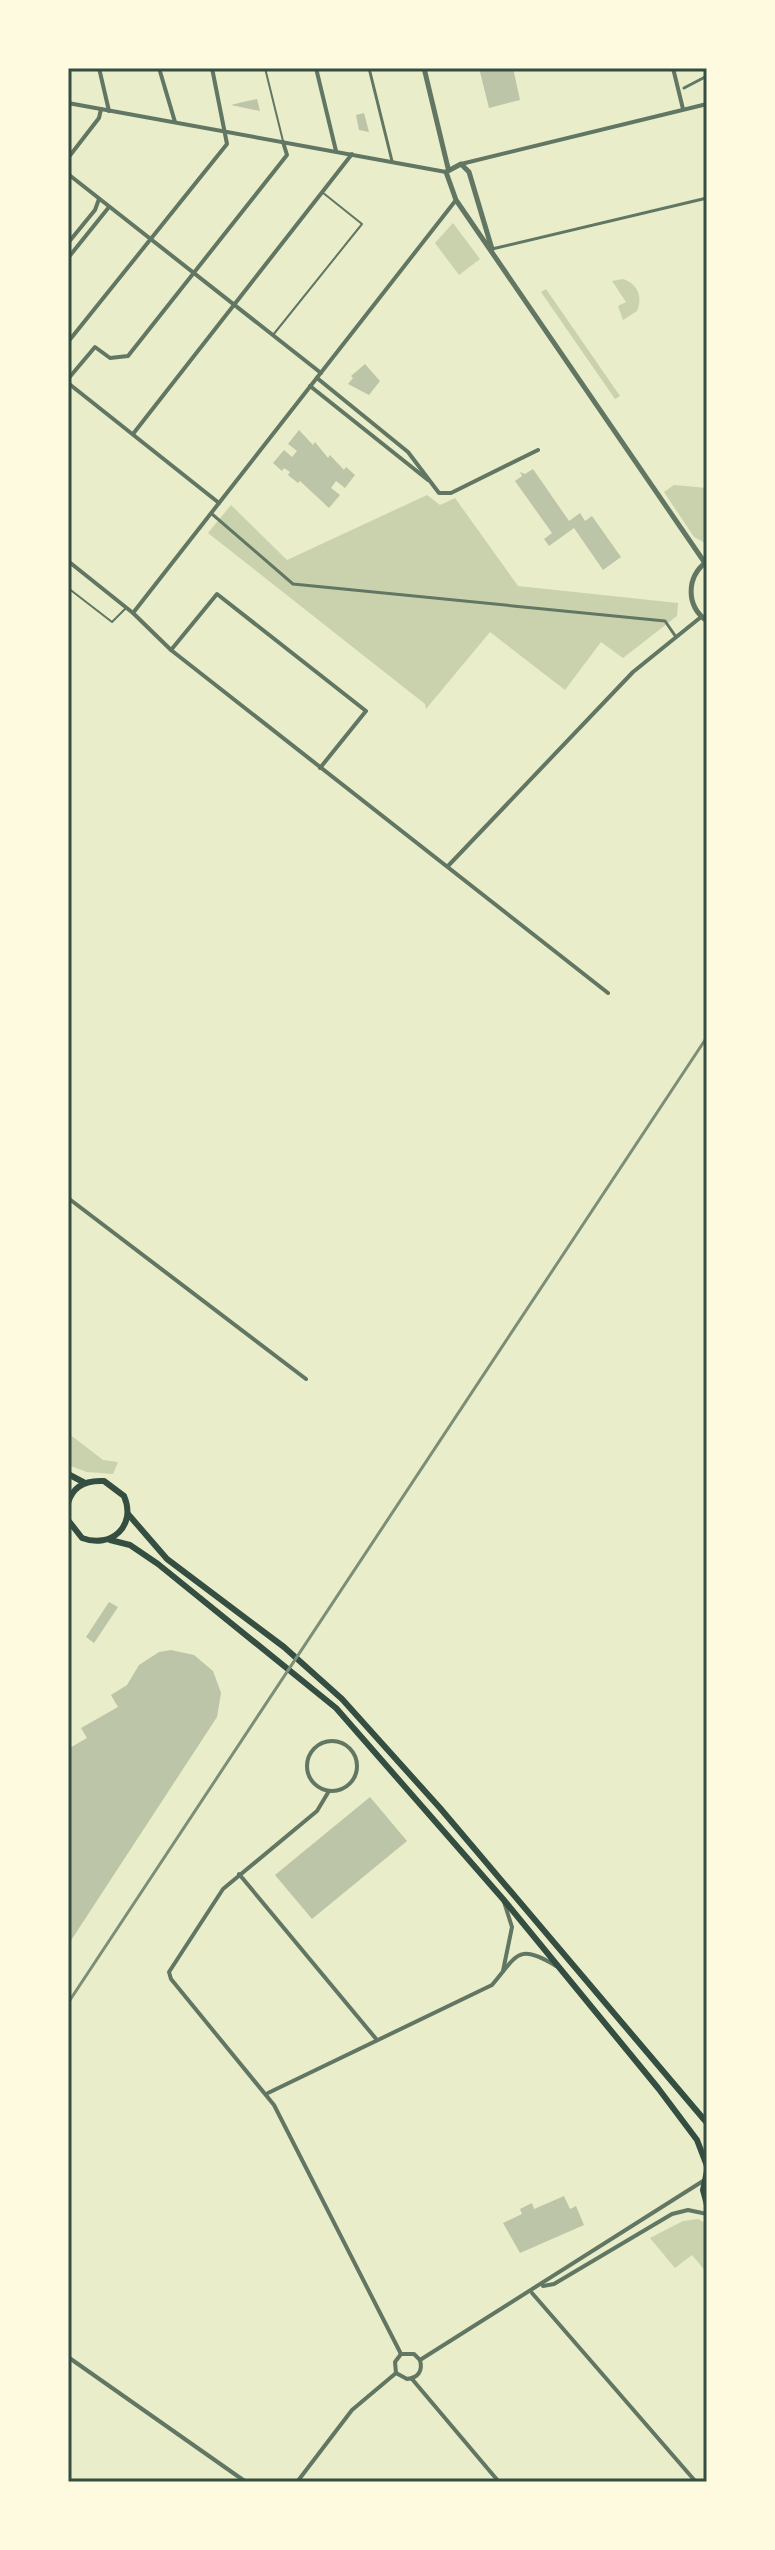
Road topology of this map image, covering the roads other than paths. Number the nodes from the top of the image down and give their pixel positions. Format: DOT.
graph roads {
  1 [pos="99,68"];
  2 [pos="159,68"];
  3 [pos="212,68"];
  4 [pos="265,68"];
  5 [pos="316,68"];
  6 [pos="369,68"];
  7 [pos="424,68"];
  8 [pos="673,68"];
  9 [pos="707,76"];
  10 [pos="684,88"];
  11 [pos="68,103"];
  12 [pos="707,104"];
  13 [pos="101,109"];
  14 [pos="683,109"];
  15 [pos="109,111"];
  16 [pos="175,122"];
  17 [pos="225,131"];
  18 [pos="283,142"];
  19 [pos="336,151"];
  20 [pos="352,154"];
  21 [pos="68,158"];
  22 [pos="392,161"];
  23 [pos="461,164"];
  24 [pos="447,170"];
  25 [pos="68,174"];
  26 [pos="322,192"];
  27 [pos="707,198"];
  28 [pos="99,199"];
  29 [pos="456,200"];
  30 [pos="477,202"];
  31 [pos="109,207"];
  32 [pos="461,207"];
  33 [pos="151,240"];
  34 [pos="68,243"];
  35 [pos="492,249"];
  36 [pos="68,258"];
  37 [pos="194,273"];
  38 [pos="234,305"];
  39 [pos="272,336"];
  40 [pos="68,342"];
  41 [pos="319,375"];
  42 [pos="68,381"];
  43 [pos="310,386"];
  44 [pos="133,434"];
  45 [pos="538,450"];
  46 [pos="431,481"];
  47 [pos="219,503"];
  48 [pos="211,513"];
  49 [pos="68,561"];
  50 [pos="706,562"];
  51 [pos="68,588"];
  52 [pos="127,608"];
  53 [pos="133,613"];
  54 [pos="704,619"];
  55 [pos="676,637"];
  56 [pos="171,650"];
  57 [pos="320,768"];
  58 [pos="448,866"];
  59 [pos="608,993"];
  60 [pos="68,1198"];
  61 [pos="306,1379"];
  62 [pos="68,1474"];
  63 [pos="85,1483"];
  64 [pos="68,1503"];
  65 [pos="128,1514"];
  66 [pos="68,1520"];
  67 [pos="110,1540"];
  68 [pos="329,1791"];
  69 [pos="239,1874"];
  70 [pos="503,1899"];
  71 [pos="558,1967"];
  72 [pos="502,1973"];
  73 [pos="377,2040"];
  74 [pos="267,2094"];
  75 [pos="707,2123"];
  76 [pos="707,2168"];
  77 [pos="703,2181"];
  78 [pos="707,2205"];
  79 [pos="707,2214"];
  80 [pos="541,2287"];
  81 [pos="532,2293"];
  82 [pos="401,2354"];
  83 [pos="68,2357"];
  84 [pos="420,2360"];
  85 [pos="396,2373"];
  86 [pos="412,2379"];
  87 [pos="246,2482"];
  88 [pos="297,2482"];
  89 [pos="499,2482"];
  90 [pos="696,2482"];
  1 -- 15 [label="street"];
  2 -- 16 [label="street"];
  3 -- 17 [label="street"];
  4 -- 18 [label="lane"];
  5 -- 19 [label="street"];
  6 -- 22 [label="street"];
  7 -- 24 [label="street"];
  8 -- 14 [label="street"];
  9 -- 10 [label="street"];
  11 -- 13 [label="street"];
  12 -- 14 [label="street"];
  13 -- 15 [label="street"];
  13 -- 21 [label="street"];
  14 -- 23 [label="street"];
  15 -- 16 [label="street"];
  16 -- 17 [label="street"];
  17 -- 18 [label="street"];
  17 -- 33 [label="street"];
  18 -- 19 [label="street"];
  18 -- 37 [label="street"];
  19 -- 20 [label="street"];
  20 -- 22 [label="street"];
  20 -- 26 [label="street"];
  22 -- 24 [label="street"];
  23 -- 24 [label="street"];
  23 -- 30 [label="street"];
  24 -- 29 [label="street"];
  25 -- 28 [label="street"];
  26 -- 38 [label="street"];
  26 -- 39 [label="lane"];
  27 -- 35 [label="street"];
  28 -- 31 [label="street"];
  28 -- 34 [label="street"];
  29 -- 32 [label="street"];
  29 -- 41 [label="street"];
  30 -- 32 [label="street"];
  30 -- 35 [label="street"];
  31 -- 33 [label="street"];
  31 -- 36 [label="street"];
  32 -- 35 [label="street"];
  33 -- 37 [label="street"];
  33 -- 40 [label="street"];
  35 -- 50 [label="street"];
  37 -- 38 [label="street"];
  37 -- 42 [label="street"];
  38 -- 39 [label="street"];
  38 -- 44 [label="street"];
  39 -- 41 [label="street"];
  41 -- 43 [label="street"];
  41 -- 46 [label="street"];
  42 -- 44 [label="street"];
  43 -- 46 [label="street"];
  43 -- 47 [label="street"];
  44 -- 47 [label="street"];
  45 -- 46 [label="street"];
  47 -- 48 [label="street"];
  48 -- 53 [label="street"];
  48 -- 55 [label="street"];
  49 -- 52 [label="street"];
  50 -- 54 [label="street"];
  51 -- 52 [label="lane"];
  52 -- 53 [label="street"];
  53 -- 56 [label="street"];
  54 -- 55 [label="street"];
  55 -- 58 [label="street"];
  56 -- 57 [label="street"];
  56 -- 57 [label="street"];
  57 -- 58 [label="street"];
  58 -- 59 [label="street"];
  60 -- 61 [label="street"];
  62 -- 63 [label="highway"];
  63 -- 64 [label="highway"];
  63 -- 65 [label="highway"];
  65 -- 67 [label="highway"];
  65 -- 75 [label="highway"];
  66 -- 67 [label="highway"];
  67 -- 70 [label="highway"];
  68 -- 68 [label="street"];
  68 -- 69 [label="street"];
  69 -- 73 [label="street"];
  69 -- 74 [label="street"];
  70 -- 71 [label="highway"];
  70 -- 72 [label="street"];
  71 -- 72 [label="street"];
  71 -- 76 [label="highway"];
  72 -- 73 [label="street"];
  73 -- 74 [label="street"];
  74 -- 82 [label="street"];
  76 -- 77 [label="highway"];
  77 -- 78 [label="highway"];
  77 -- 80 [label="street"];
  79 -- 80 [label="street"];
  80 -- 81 [label="street"];
  81 -- 84 [label="street"];
  81 -- 90 [label="street"];
  82 -- 84 [label="street"];
  82 -- 85 [label="street"];
  83 -- 87 [label="street"];
  84 -- 86 [label="street"];
  85 -- 86 [label="street"];
  85 -- 88 [label="street"];
  86 -- 89 [label="street"];
}
